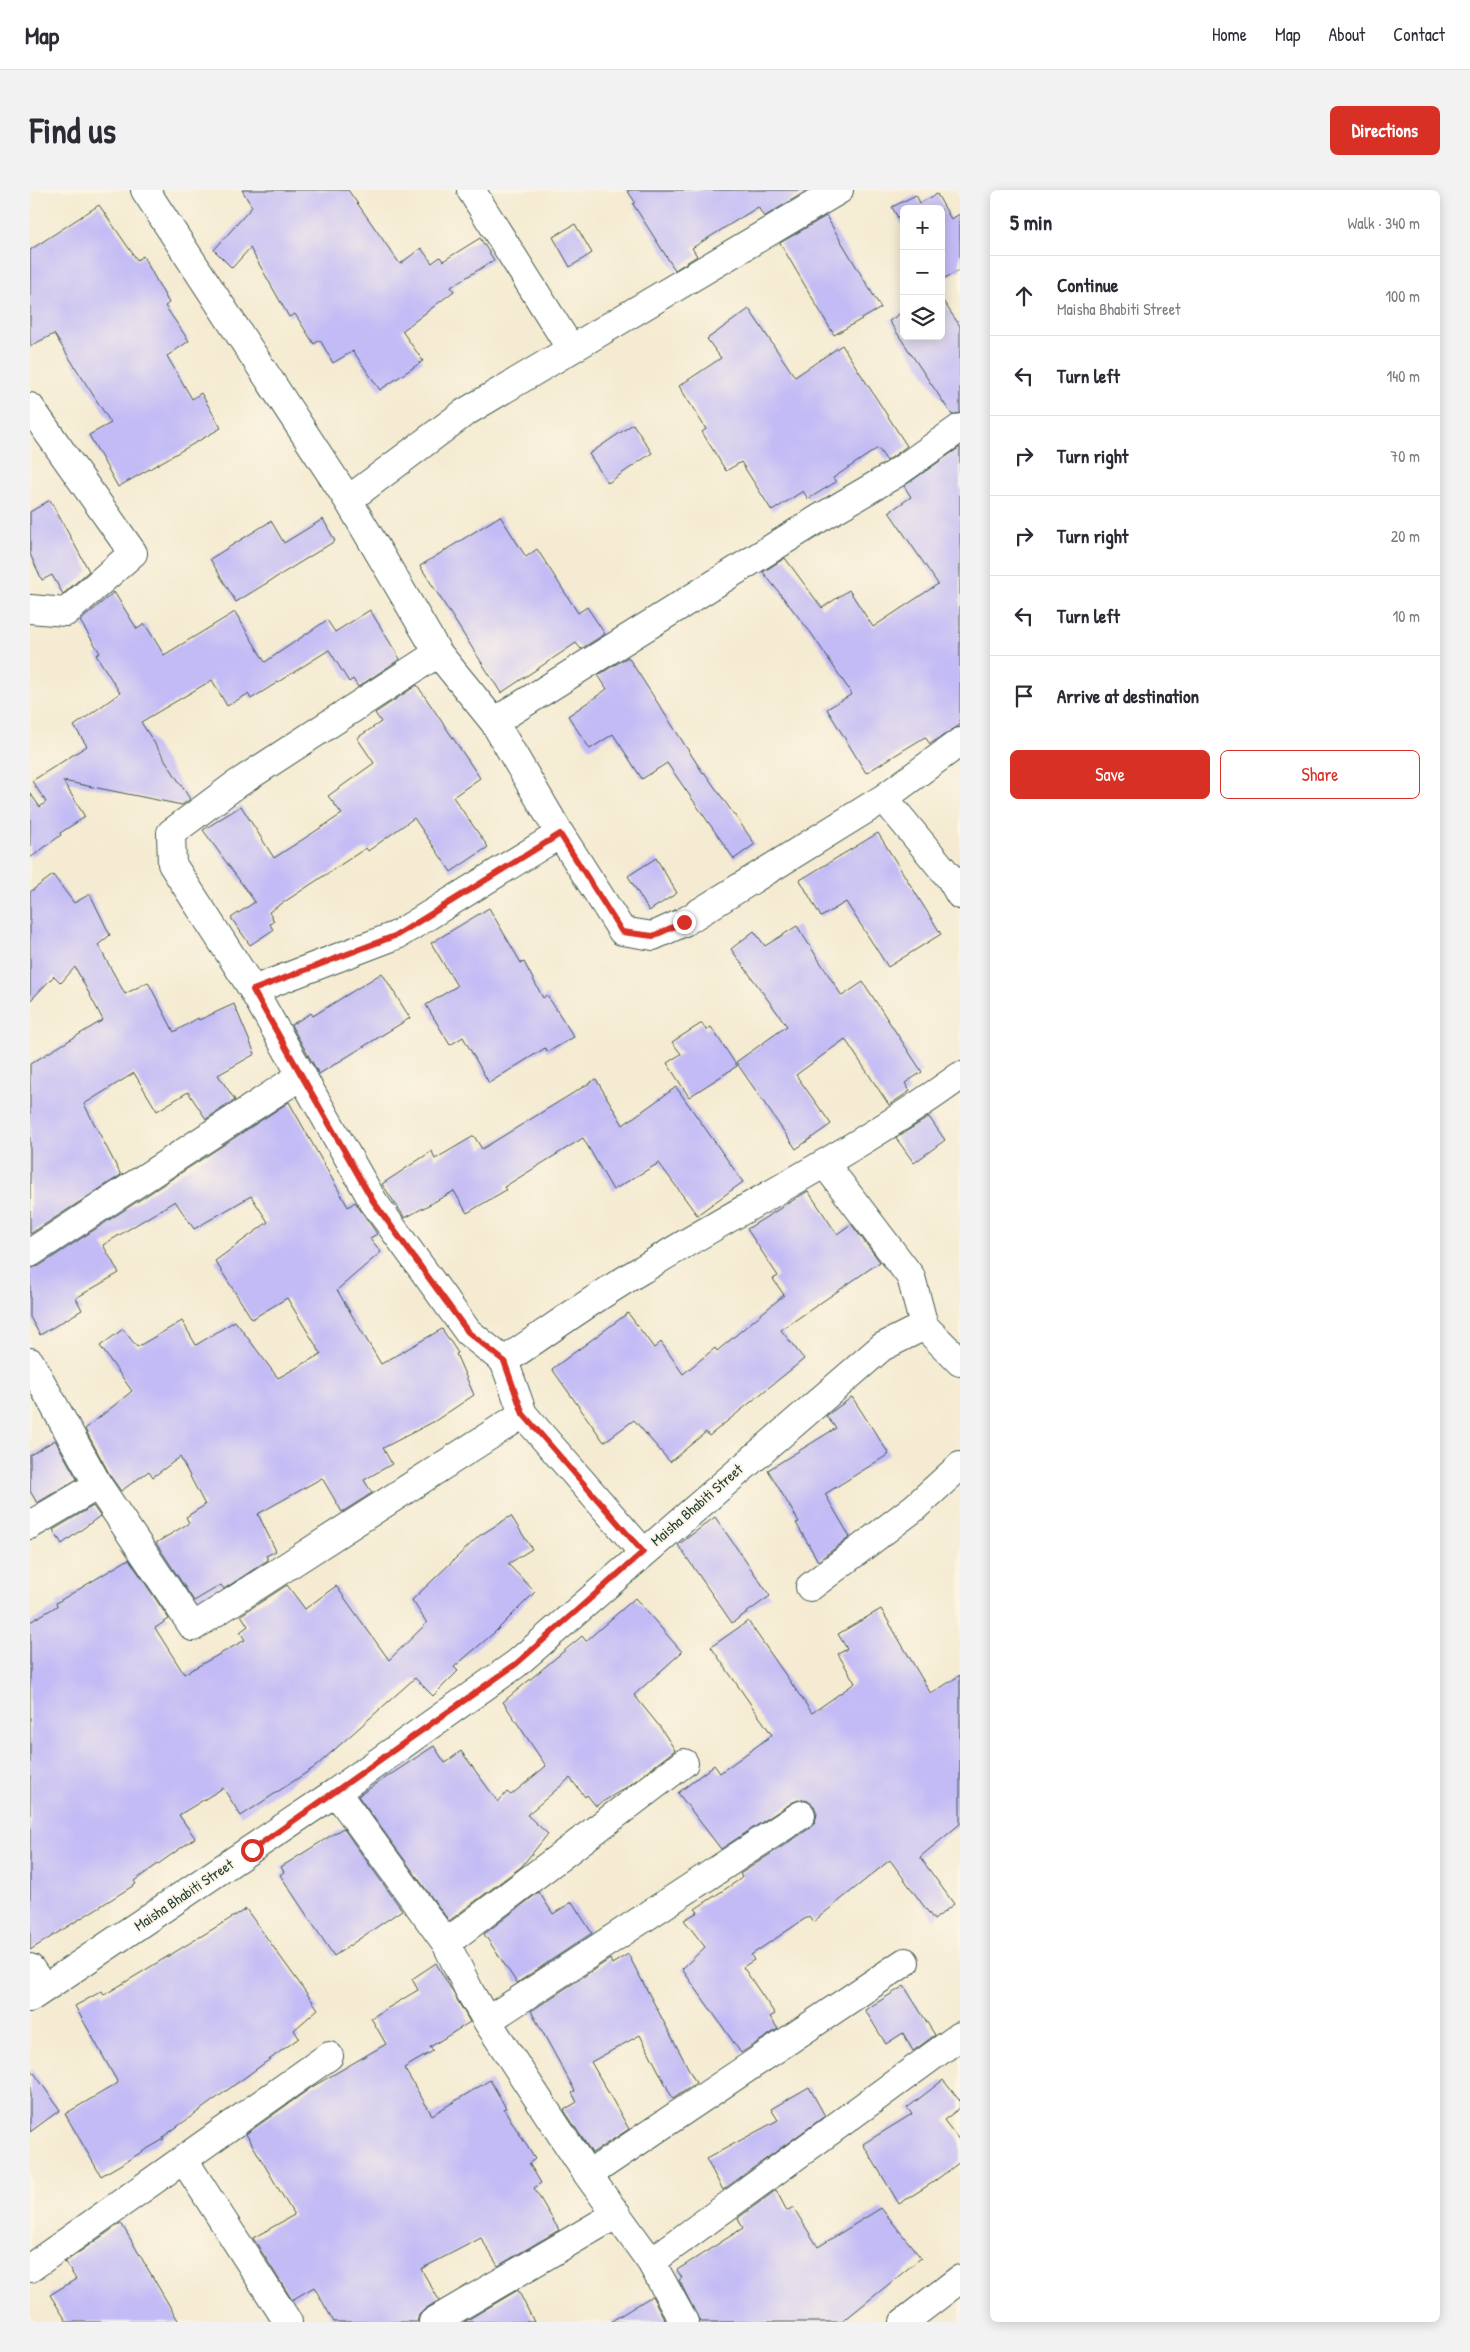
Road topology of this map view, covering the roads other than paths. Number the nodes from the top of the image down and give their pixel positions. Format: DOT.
graph roads {
  1 [pos="145,190"];
  2 [pos="471,190"];
  3 [pos="839,190"];
  4 [pos="571,349"];
  5 [pos="30,407"];
  6 [pos="960,428"];
  7 [pos="348,500"];
  8 [pos="30,609"];
  9 [pos="438,653"];
  10 [pos="494,722"];
  11 [pos="960,742"];
  12 [pos="884,798"];
  13 [pos="560,834"];
  14 [pos="960,895"];
  15 [pos="253,990"];
  16 [pos="302,1075"];
  17 [pos="960,1076"];
  18 [pos="825,1164"];
  19 [pos="30,1253"];
  20 [pos="924,1326"];
  21 [pos="504,1361"];
  22 [pos="30,1362"];
  23 [pos="960,1362"];
  24 [pos="523,1414"];
  25 [pos="960,1466"];
  26 [pos="98,1485"];
  27 [pos="30,1525"];
  28 [pos="643,1552"];
  29 [pos="810,1587"];
  30 [pos="684,1762"];
  31 [pos="336,1792"];
  32 [pos="801,1814"];
  33 [pos="446,1943"];
  34 [pos="905,1962"];
  35 [pos="35,1985"];
  36 [pos="488,2021"];
  37 [pos="960,2036"];
  38 [pos="329,2056"];
  39 [pos="184,2160"];
  40 [pos="588,2175"];
  41 [pos="617,2214"];
  42 [pos="651,2262"];
  43 [pos="30,2268"];
  44 [pos="960,2278"];
  45 [pos="288,2322"];
  46 [pos="433,2322"];
  47 [pos="684,2322"];
  48 [pos="904,2322"];
  1 -- 7 [label="street"];
  2 -- 4 [label="street"];
  3 -- 4 [label="street"];
  4 -- 7 [label="street"];
  5 -- 8 [label="street"];
  6 -- 10 [label="street"];
  7 -- 9 [label="street"];
  9 -- 10 [label="street"];
  9 -- 15 [label="street"];
  10 -- 13 [label="street"];
  11 -- 12 [label="street"];
  12 -- 13 [label="street"];
  12 -- 14 [label="street"];
  13 -- 15 [label="street"];
  15 -- 16 [label="street"];
  16 -- 19 [label="street"];
  16 -- 21 [label="street"];
  17 -- 18 [label="street"];
  18 -- 20 [label="street"];
  18 -- 21 [label="street"];
  20 -- 23 [label="street"];
  20 -- 28 [label="street, Maisha Bhabiti Street"];
  21 -- 24 [label="street"];
  22 -- 26 [label="street"];
  24 -- 26 [label="street"];
  24 -- 28 [label="street"];
  25 -- 29 [label="street"];
  26 -- 27 [label="street"];
  28 -- 31 [label="street, Maisha Bhabiti Street"];
  30 -- 33 [label="street"];
  31 -- 33 [label="street"];
  31 -- 35 [label="street, Maisha Bhabiti Street"];
  32 -- 36 [label="street"];
  33 -- 36 [label="street"];
  34 -- 40 [label="street"];
  36 -- 40 [label="street"];
  37 -- 42 [label="street"];
  38 -- 39 [label="street"];
  39 -- 43 [label="street"];
  39 -- 45 [label="street"];
  40 -- 41 [label="street"];
  41 -- 42 [label="street"];
  41 -- 46 [label="street"];
  42 -- 47 [label="street"];
  44 -- 48 [label="street"];
}
